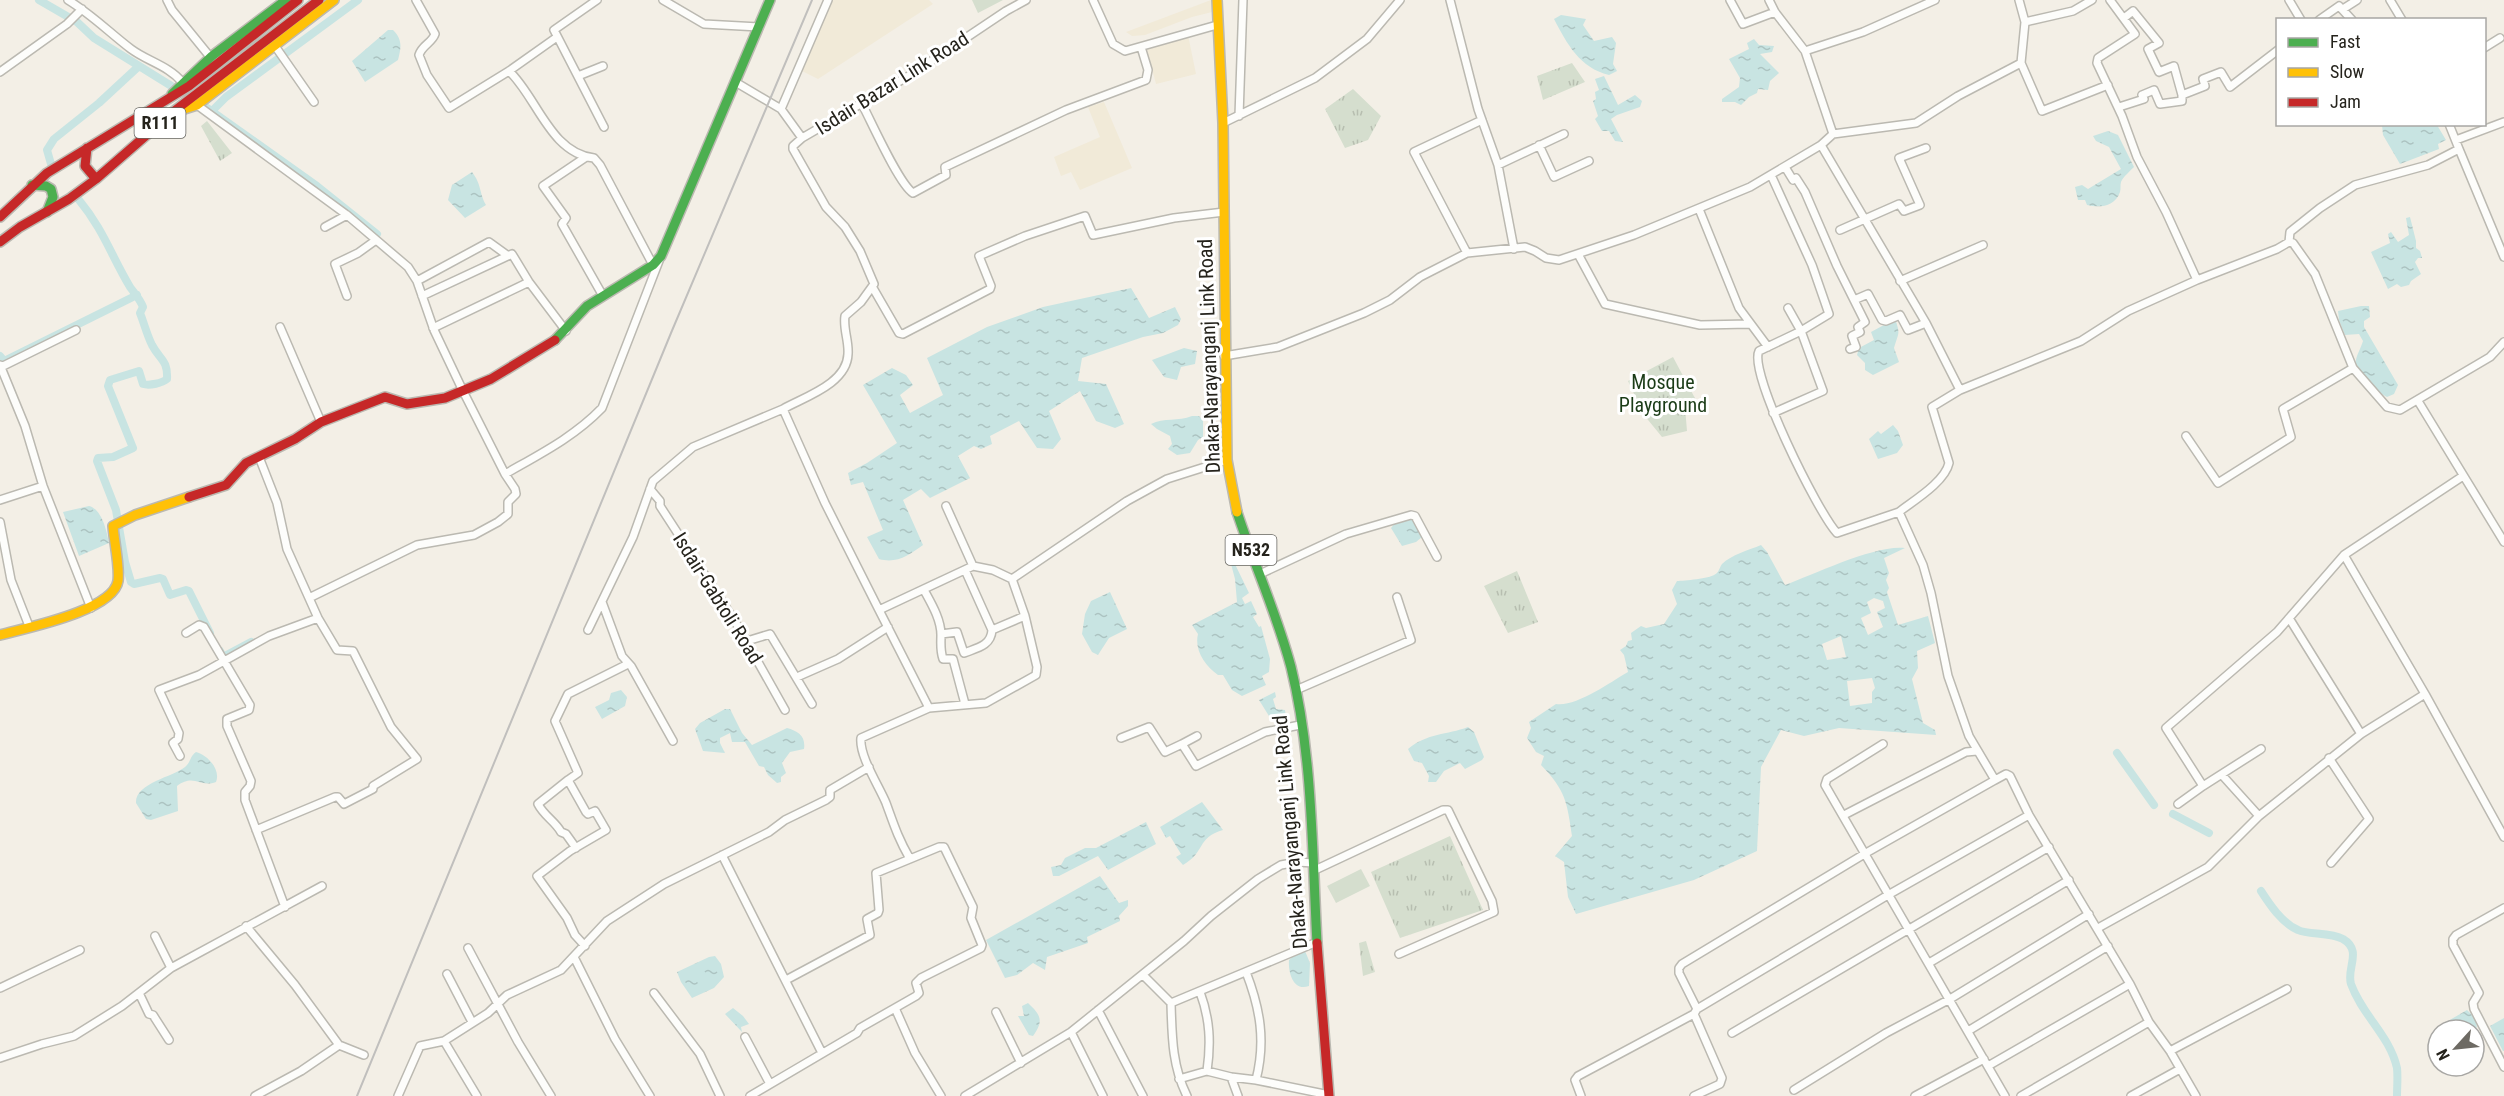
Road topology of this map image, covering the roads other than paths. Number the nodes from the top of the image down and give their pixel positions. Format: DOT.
graph roads {
  1 [pos="68,0"];
  2 [pos="167,0"];
  3 [pos="286,0"];
  4 [pos="298,0"];
  5 [pos="319,0"];
  6 [pos="334,0"];
  7 [pos="416,0"];
  8 [pos="597,0"];
  9 [pos="663,0"];
  10 [pos="770,0"];
  11 [pos="828,0"];
  12 [pos="1026,0"];
  13 [pos="1093,0"];
  14 [pos="1217,0"];
  15 [pos="1243,0"];
  16 [pos="1400,0"];
  17 [pos="1450,0"];
  18 [pos="1730,0"];
  19 [pos="1769,0"];
  20 [pos="1935,0"];
  21 [pos="2019,0"];
  22 [pos="2092,0"];
  23 [pos="2110,0"];
  24 [pos="2289,0"];
  25 [pos="2357,0"];
  26 [pos="2390,0"];
  27 [pos="2343,9"];
  28 [pos="82,10"];
  29 [pos="1775,12"];
  30 [pos="2124,18"];
  31 [pos="2300,18"];
  32 [pos="2322,18"];
  33 [pos="2350,18"];
  34 [pos="2401,18"];
  35 [pos="2025,22"];
  36 [pos="1217,26"];
  37 [pos="759,27"];
  38 [pos="557,37"];
  39 [pos="2500,38"];
  40 [pos="1141,47"];
  41 [pos="2486,47"];
  42 [pos="277,48"];
  43 [pos="1805,51"];
  44 [pos="2276,51"];
  45 [pos="211,58"];
  46 [pos="2021,63"];
  47 [pos="603,66"];
  48 [pos="509,71"];
  49 [pos="0,72"];
  50 [pos="578,76"];
  51 [pos="183,82"];
  52 [pos="737,83"];
  53 [pos="2108,85"];
  54 [pos="2182,95"];
  55 [pos="167,101"];
  56 [pos="314,102"];
  57 [pos="862,104"];
  58 [pos="197,105"];
  59 [pos="2119,107"];
  60 [pos="781,109"];
  61 [pos="173,112"];
  62 [pos="1239,116"];
  63 [pos="1482,120"];
  64 [pos="2504,122"];
  65 [pos="1223,123"];
  66 [pos="2450,126"];
  67 [pos="604,127"];
  68 [pos="1564,134"];
  69 [pos="1833,134"];
  70 [pos="802,138"];
  71 [pos="2456,140"];
  72 [pos="1821,145"];
  73 [pos="1539,146"];
  74 [pos="87,148"];
  75 [pos="1926,148"];
  76 [pos="2459,148"];
  77 [pos="586,157"];
  78 [pos="1588,161"];
  79 [pos="1498,165"];
  80 [pos="1785,167"];
  81 [pos="1770,175"];
  82 [pos="96,179"];
  83 [pos="32,185"];
  84 [pos="1700,209"];
  85 [pos="47,213"];
  86 [pos="1224,213"];
  87 [pos="347,215"];
  88 [pos="0,217"];
  89 [pos="1864,221"];
  90 [pos="325,227"];
  91 [pos="1840,230"];
  92 [pos="376,240"];
  93 [pos="0,242"];
  94 [pos="2289,242"];
  95 [pos="1983,245"];
  96 [pos="1514,249"];
  97 [pos="1467,253"];
  98 [pos="1578,254"];
  99 [pos="507,255"];
  100 [pos="661,256"];
  101 [pos="2504,257"];
  102 [pos="653,264"];
  103 [pos="2197,280"];
  104 [pos="417,281"];
  105 [pos="1900,281"];
  106 [pos="529,282"];
  107 [pos="873,288"];
  108 [pos="347,296"];
  109 [pos="422,296"];
  110 [pos="603,296"];
  111 [pos="1854,300"];
  112 [pos="1788,308"];
  113 [pos="1926,323"];
  114 [pos="1750,324"];
  115 [pos="280,327"];
  116 [pos="434,328"];
  117 [pos="76,330"];
  118 [pos="566,331"];
  119 [pos="1801,331"];
  120 [pos="2504,342"];
  121 [pos="1768,347"];
  122 [pos="1850,349"];
  123 [pos="1224,356"];
  124 [pos="0,366"];
  125 [pos="2353,368"];
  126 [pos="1960,390"];
  127 [pos="463,391"];
  128 [pos="2418,401"];
  129 [pos="783,409"];
  130 [pos="1773,413"];
  131 [pos="321,422"];
  132 [pos="2186,436"];
  133 [pos="260,457"];
  134 [pos="1227,460"];
  135 [pos="505,474"];
  136 [pos="2463,476"];
  137 [pos="43,486"];
  138 [pos="650,489"];
  139 [pos="0,500"];
  140 [pos="946,506"];
  141 [pos="1899,512"];
  142 [pos="0,522"];
  143 [pos="2504,542"];
  144 [pos="2344,555"];
  145 [pos="1437,557"];
  146 [pos="973,566"];
  147 [pos="965,570"];
  148 [pos="1260,574"];
  149 [pos="1012,579"];
  150 [pos="924,590"];
  151 [pos="1397,597"];
  152 [pos="309,598"];
  153 [pos="602,602"];
  154 [pos="91,608"];
  155 [pos="879,610"];
  156 [pos="1025,616"];
  157 [pos="318,618"];
  158 [pos="2289,618"];
  159 [pos="29,626"];
  160 [pos="888,627"];
  161 [pos="588,630"];
  162 [pos="992,630"];
  163 [pos="186,633"];
  164 [pos="941,634"];
  165 [pos="0,635"];
  166 [pos="747,641"];
  167 [pos="224,661"];
  168 [pos="628,664"];
  169 [pos="797,677"];
  170 [pos="1296,690"];
  171 [pos="2426,694"];
  172 [pos="812,704"];
  173 [pos="965,704"];
  174 [pos="929,708"];
  175 [pos="785,710"];
  176 [pos="1300,725"];
  177 [pos="2361,734"];
  178 [pos="1197,736"];
  179 [pos="1121,738"];
  180 [pos="673,741"];
  181 [pos="1182,744"];
  182 [pos="1883,744"];
  183 [pos="1976,749"];
  184 [pos="2261,750"];
  185 [pos="180,756"];
  186 [pos="2329,758"];
  187 [pos="869,767"];
  188 [pos="2222,775"];
  189 [pos="568,780"];
  190 [pos="1995,780"];
  191 [pos="2203,786"];
  192 [pos="2178,804"];
  193 [pos="1844,815"];
  194 [pos="2029,815"];
  195 [pos="2259,816"];
  196 [pos="256,830"];
  197 [pos="2504,837"];
  198 [pos="2049,847"];
  199 [pos="576,848"];
  200 [pos="1866,853"];
  201 [pos="722,855"];
  202 [pos="910,859"];
  203 [pos="2331,863"];
  204 [pos="1315,866"];
  205 [pos="2069,880"];
  206 [pos="322,886"];
  207 [pos="1888,895"];
  208 [pos="285,907"];
  209 [pos="2504,908"];
  210 [pos="2090,914"];
  211 [pos="246,926"];
  212 [pos="2098,928"];
  213 [pos="1909,930"];
  214 [pos="155,936"];
  215 [pos="1317,942"];
  216 [pos="585,946"];
  217 [pos="2108,946"];
  218 [pos="468,948"];
  219 [pos="80,950"];
  220 [pos="1400,954"];
  221 [pos="574,957"];
  222 [pos="1929,963"];
  223 [pos="171,968"];
  224 [pos="1246,972"];
  225 [pos="447,974"];
  226 [pos="1143,975"];
  227 [pos="786,980"];
  228 [pos="2130,984"];
  229 [pos="0,988"];
  230 [pos="2287,988"];
  231 [pos="1200,992"];
  232 [pos="139,993"];
  233 [pos="654,993"];
  234 [pos="1950,999"];
  235 [pos="498,1003"];
  236 [pos="1171,1004"];
  237 [pos="895,1008"];
  238 [pos="1098,1010"];
  239 [pos="996,1012"];
  240 [pos="1695,1012"];
  241 [pos="472,1022"];
  242 [pos="2149,1022"];
  243 [pos="1968,1031"];
  244 [pos="1071,1032"];
  245 [pos="1732,1033"];
  246 [pos="745,1037"];
  247 [pos="169,1040"];
  248 [pos="444,1041"];
  249 [pos="339,1045"];
  250 [pos="2170,1052"];
  251 [pos="822,1053"];
  252 [pos="364,1055"];
  253 [pos="0,1058"];
  254 [pos="1021,1063"];
  255 [pos="1986,1063"];
  256 [pos="2504,1067"];
  257 [pos="2180,1069"];
  258 [pos="1207,1071"];
  259 [pos="1231,1077"];
  260 [pos="1179,1079"];
  261 [pos="1256,1080"];
  262 [pos="770,1084"];
  263 [pos="1794,1089"];
  264 [pos="255,1096"];
  265 [pos="398,1096"];
  266 [pos="477,1096"];
  267 [pos="551,1096"];
  268 [pos="650,1096"];
  269 [pos="720,1096"];
  270 [pos="750,1096"];
  271 [pos="941,1096"];
  272 [pos="965,1096"];
  273 [pos="1103,1096"];
  274 [pos="1143,1096"];
  275 [pos="1187,1096"];
  276 [pos="1238,1096"];
  277 [pos="1329,1096"];
  278 [pos="1581,1096"];
  279 [pos="1694,1096"];
  280 [pos="1915,1096"];
  281 [pos="2005,1096"];
  282 [pos="2021,1096"];
  283 [pos="2131,1096"];
  284 [pos="2196,1096"];
  1 -- 28 [label="street"];
  2 -- 45 [label="street"];
  3 -- 45 [label="main road"];
  4 -- 55 [label="main road, R111"];
  5 -- 61 [label="main road, R111"];
  6 -- 42 [label="main road"];
  7 -- 48 [label="street"];
  8 -- 38 [label="street"];
  9 -- 37 [label="street"];
  10 -- 37 [label="main road"];
  11 -- 60 [label="street"];
  12 -- 57 [label="street, Isdair Bazar Link Road"];
  13 -- 40 [label="street"];
  14 -- 36 [label="main road, Dhaka-Narayanganj Link Road / N532"];
  15 -- 62 [label="street"];
  16 -- 62 [label="street"];
  17 -- 63 [label="street"];
  18 -- 29 [label="street"];
  19 -- 29 [label="street"];
  20 -- 43 [label="street"];
  21 -- 35 [label="street"];
  22 -- 35 [label="street"];
  23 -- 30 [label="street"];
  24 -- 31 [label="street"];
  25 -- 27 [label="street"];
  26 -- 34 [label="street"];
  27 -- 32 [label="street"];
  27 -- 33 [label="street"];
  28 -- 49 [label="street"];
  28 -- 51 [label="street"];
  29 -- 43 [label="street"];
  30 -- 53 [label="street"];
  30 -- 54 [label="street"];
  35 -- 46 [label="street"];
  36 -- 40 [label="street"];
  36 -- 65 [label="main road, Dhaka-Narayanganj Link Road / N532"];
  37 -- 52 [label="main road"];
  38 -- 48 [label="street"];
  38 -- 50 [label="street"];
  39 -- 41 [label="street"];
  40 -- 57 [label="street"];
  42 -- 56 [label="street"];
  42 -- 58 [label="main road"];
  43 -- 69 [label="street"];
  44 -- 54 [label="street"];
  45 -- 51 [label="main road"];
  46 -- 53 [label="street"];
  46 -- 69 [label="street"];
  47 -- 50 [label="street"];
  48 -- 77 [label="street"];
  50 -- 67 [label="street"];
  51 -- 55 [label="main road"];
  52 -- 60 [label="street, Isdair Bazar Link Road"];
  52 -- 100 [label="main road"];
  53 -- 59 [label="street"];
  54 -- 59 [label="street"];
  55 -- 74 [label="main road, R111"];
  57 -- 70 [label="street, Isdair Bazar Link Road"];
  58 -- 61 [label="main road"];
  58 -- 87 [label="street"];
  59 -- 103 [label="street"];
  60 -- 70 [label="street, Isdair Bazar Link Road"];
  61 -- 82 [label="main road, R111"];
  62 -- 65 [label="street"];
  63 -- 79 [label="street"];
  63 -- 97 [label="street"];
  64 -- 71 [label="street"];
  65 -- 86 [label="main road, Dhaka-Narayanganj Link Road / N532"];
  66 -- 71 [label="street"];
  68 -- 73 [label="street"];
  69 -- 72 [label="street"];
  70 -- 107 [label="street"];
  71 -- 76 [label="street"];
  72 -- 80 [label="street"];
  72 -- 89 [label="street"];
  73 -- 78 [label="street"];
  73 -- 79 [label="street"];
  74 -- 82 [label="main road"];
  74 -- 83 [label="main road, R111"];
  75 -- 89 [label="street"];
  76 -- 94 [label="street"];
  76 -- 101 [label="street"];
  77 -- 102 [label="street"];
  77 -- 110 [label="street"];
  79 -- 96 [label="street"];
  80 -- 81 [label="street"];
  80 -- 111 [label="street"];
  81 -- 84 [label="street"];
  81 -- 119 [label="street"];
  82 -- 85 [label="main road, R111"];
  83 -- 85 [label="main road"];
  83 -- 88 [label="main road, R111"];
  84 -- 98 [label="street"];
  84 -- 114 [label="street"];
  85 -- 93 [label="main road, R111"];
  86 -- 107 [label="street"];
  86 -- 123 [label="main road, Dhaka-Narayanganj Link Road / N532"];
  87 -- 90 [label="street"];
  87 -- 92 [label="street"];
  89 -- 91 [label="street"];
  89 -- 105 [label="street"];
  92 -- 104 [label="street"];
  92 -- 108 [label="street"];
  94 -- 103 [label="street"];
  94 -- 125 [label="street"];
  95 -- 105 [label="street"];
  96 -- 97 [label="street"];
  96 -- 98 [label="street"];
  97 -- 123 [label="street"];
  98 -- 114 [label="street"];
  99 -- 104 [label="street"];
  99 -- 106 [label="street"];
  99 -- 109 [label="street"];
  100 -- 102 [label="main road"];
  100 -- 135 [label="street"];
  102 -- 110 [label="main road"];
  103 -- 126 [label="street"];
  104 -- 109 [label="street"];
  105 -- 113 [label="street"];
  106 -- 116 [label="street"];
  106 -- 118 [label="street"];
  107 -- 129 [label="street"];
  109 -- 116 [label="street"];
  110 -- 118 [label="main road"];
  111 -- 113 [label="street"];
  111 -- 122 [label="street"];
  112 -- 119 [label="street"];
  113 -- 126 [label="street"];
  114 -- 121 [label="street"];
  115 -- 131 [label="street"];
  116 -- 127 [label="street"];
  117 -- 124 [label="street"];
  118 -- 127 [label="main road"];
  119 -- 121 [label="street"];
  119 -- 130 [label="street"];
  120 -- 128 [label="street"];
  121 -- 130 [label="street"];
  123 -- 134 [label="main road, Dhaka-Narayanganj Link Road / N532"];
  124 -- 137 [label="street"];
  125 -- 128 [label="street"];
  125 -- 132 [label="street"];
  126 -- 141 [label="street"];
  127 -- 131 [label="main road"];
  127 -- 135 [label="street"];
  128 -- 136 [label="street"];
  129 -- 138 [label="street"];
  129 -- 155 [label="street"];
  130 -- 141 [label="street"];
  131 -- 133 [label="main road"];
  133 -- 152 [label="street"];
  133 -- 154 [label="main road"];
  134 -- 148 [label="main road, Dhaka-Narayanganj Link Road / N532"];
  134 -- 149 [label="street"];
  135 -- 152 [label="street"];
  136 -- 143 [label="street"];
  136 -- 144 [label="street"];
  137 -- 139 [label="street"];
  137 -- 154 [label="street"];
  138 -- 153 [label="street"];
  138 -- 166 [label="street, Isdair-Gabtoli Road"];
  140 -- 146 [label="street"];
  141 -- 183 [label="street"];
  142 -- 159 [label="street"];
  144 -- 158 [label="street"];
  144 -- 171 [label="street"];
  145 -- 148 [label="street"];
  146 -- 147 [label="street"];
  146 -- 149 [label="street"];
  147 -- 150 [label="street"];
  147 -- 162 [label="street"];
  148 -- 170 [label="main road, Dhaka-Narayanganj Link Road / N532"];
  149 -- 156 [label="street"];
  150 -- 155 [label="street"];
  150 -- 164 [label="street"];
  151 -- 170 [label="street"];
  152 -- 157 [label="street"];
  153 -- 161 [label="street"];
  153 -- 168 [label="street"];
  154 -- 159 [label="main road"];
  155 -- 160 [label="street"];
  156 -- 162 [label="street"];
  156 -- 173 [label="street"];
  157 -- 167 [label="street"];
  157 -- 196 [label="street"];
  158 -- 177 [label="street"];
  158 -- 191 [label="street"];
  159 -- 165 [label="main road"];
  160 -- 169 [label="street"];
  160 -- 174 [label="street"];
  162 -- 164 [label="street"];
  163 -- 167 [label="street"];
  164 -- 173 [label="street"];
  166 -- 169 [label="street"];
  166 -- 175 [label="street, Isdair-Gabtoli Road"];
  167 -- 185 [label="street"];
  167 -- 196 [label="street"];
  168 -- 180 [label="street"];
  168 -- 189 [label="street"];
  169 -- 172 [label="street"];
  170 -- 176 [label="main road, Dhaka-Narayanganj Link Road / N532"];
  171 -- 177 [label="street"];
  171 -- 197 [label="street"];
  173 -- 174 [label="street"];
  174 -- 187 [label="street"];
  176 -- 181 [label="street"];
  176 -- 204 [label="main road, Dhaka-Narayanganj Link Road / N532"];
  177 -- 186 [label="street"];
  178 -- 181 [label="street"];
  179 -- 181 [label="street"];
  182 -- 193 [label="street"];
  183 -- 190 [label="street"];
  183 -- 193 [label="street"];
  184 -- 188 [label="street"];
  186 -- 195 [label="street"];
  186 -- 203 [label="street"];
  187 -- 201 [label="street"];
  187 -- 202 [label="street"];
  188 -- 191 [label="street"];
  188 -- 195 [label="street"];
  189 -- 199 [label="street"];
  189 -- 199 [label="street"];
  190 -- 194 [label="street"];
  190 -- 200 [label="street"];
  191 -- 192 [label="street"];
  193 -- 200 [label="street"];
  194 -- 198 [label="street"];
  194 -- 207 [label="street"];
  195 -- 212 [label="street"];
  196 -- 208 [label="street"];
  198 -- 205 [label="street"];
  198 -- 213 [label="street"];
  199 -- 216 [label="street"];
  200 -- 207 [label="street"];
  200 -- 240 [label="street"];
  201 -- 216 [label="street"];
  201 -- 227 [label="street"];
  202 -- 227 [label="street"];
  202 -- 237 [label="street"];
  204 -- 215 [label="main road, Dhaka-Narayanganj Link Road / N532"];
  204 -- 220 [label="street"];
  204 -- 226 [label="street"];
  205 -- 210 [label="street"];
  205 -- 222 [label="street"];
  206 -- 208 [label="street"];
  207 -- 213 [label="street"];
  207 -- 240 [label="street"];
  208 -- 211 [label="street"];
  209 -- 256 [label="street"];
  210 -- 212 [label="street"];
  210 -- 234 [label="street"];
  211 -- 223 [label="street"];
  211 -- 249 [label="street"];
  212 -- 217 [label="street"];
  213 -- 222 [label="street"];
  213 -- 245 [label="street"];
  214 -- 223 [label="street"];
  215 -- 224 [label="street"];
  215 -- 277 [label="main road, Dhaka-Narayanganj Link Road / N532"];
  216 -- 221 [label="street"];
  217 -- 228 [label="street"];
  217 -- 243 [label="street"];
  218 -- 235 [label="street"];
  219 -- 229 [label="street"];
  221 -- 235 [label="street"];
  221 -- 268 [label="street"];
  222 -- 234 [label="street"];
  223 -- 232 [label="street"];
  224 -- 231 [label="street"];
  224 -- 261 [label="street"];
  225 -- 241 [label="street"];
  226 -- 236 [label="street"];
  226 -- 238 [label="street"];
  227 -- 251 [label="street"];
  228 -- 242 [label="street"];
  228 -- 255 [label="street"];
  230 -- 250 [label="street"];
  231 -- 236 [label="street"];
  231 -- 258 [label="street"];
  232 -- 247 [label="street"];
  232 -- 253 [label="street"];
  233 -- 269 [label="street"];
  234 -- 243 [label="street"];
  234 -- 263 [label="street"];
  235 -- 241 [label="street"];
  235 -- 267 [label="street"];
  236 -- 260 [label="street"];
  237 -- 251 [label="street"];
  237 -- 271 [label="street"];
  238 -- 244 [label="street"];
  238 -- 274 [label="street"];
  239 -- 254 [label="street"];
  240 -- 278 [label="street"];
  240 -- 279 [label="street"];
  241 -- 248 [label="street"];
  242 -- 250 [label="street"];
  242 -- 282 [label="street"];
  243 -- 255 [label="street"];
  244 -- 254 [label="street"];
  244 -- 273 [label="street"];
  246 -- 262 [label="street"];
  248 -- 265 [label="street"];
  248 -- 266 [label="street"];
  249 -- 252 [label="street"];
  249 -- 264 [label="street"];
  250 -- 257 [label="street"];
  251 -- 262 [label="street"];
  254 -- 272 [label="street"];
  255 -- 280 [label="street"];
  255 -- 281 [label="street"];
  257 -- 283 [label="street"];
  257 -- 284 [label="street"];
  258 -- 259 [label="street"];
  258 -- 260 [label="street"];
  259 -- 261 [label="street"];
  259 -- 276 [label="street"];
  260 -- 275 [label="street"];
  261 -- 277 [label="street"];
  262 -- 270 [label="street"];
}
